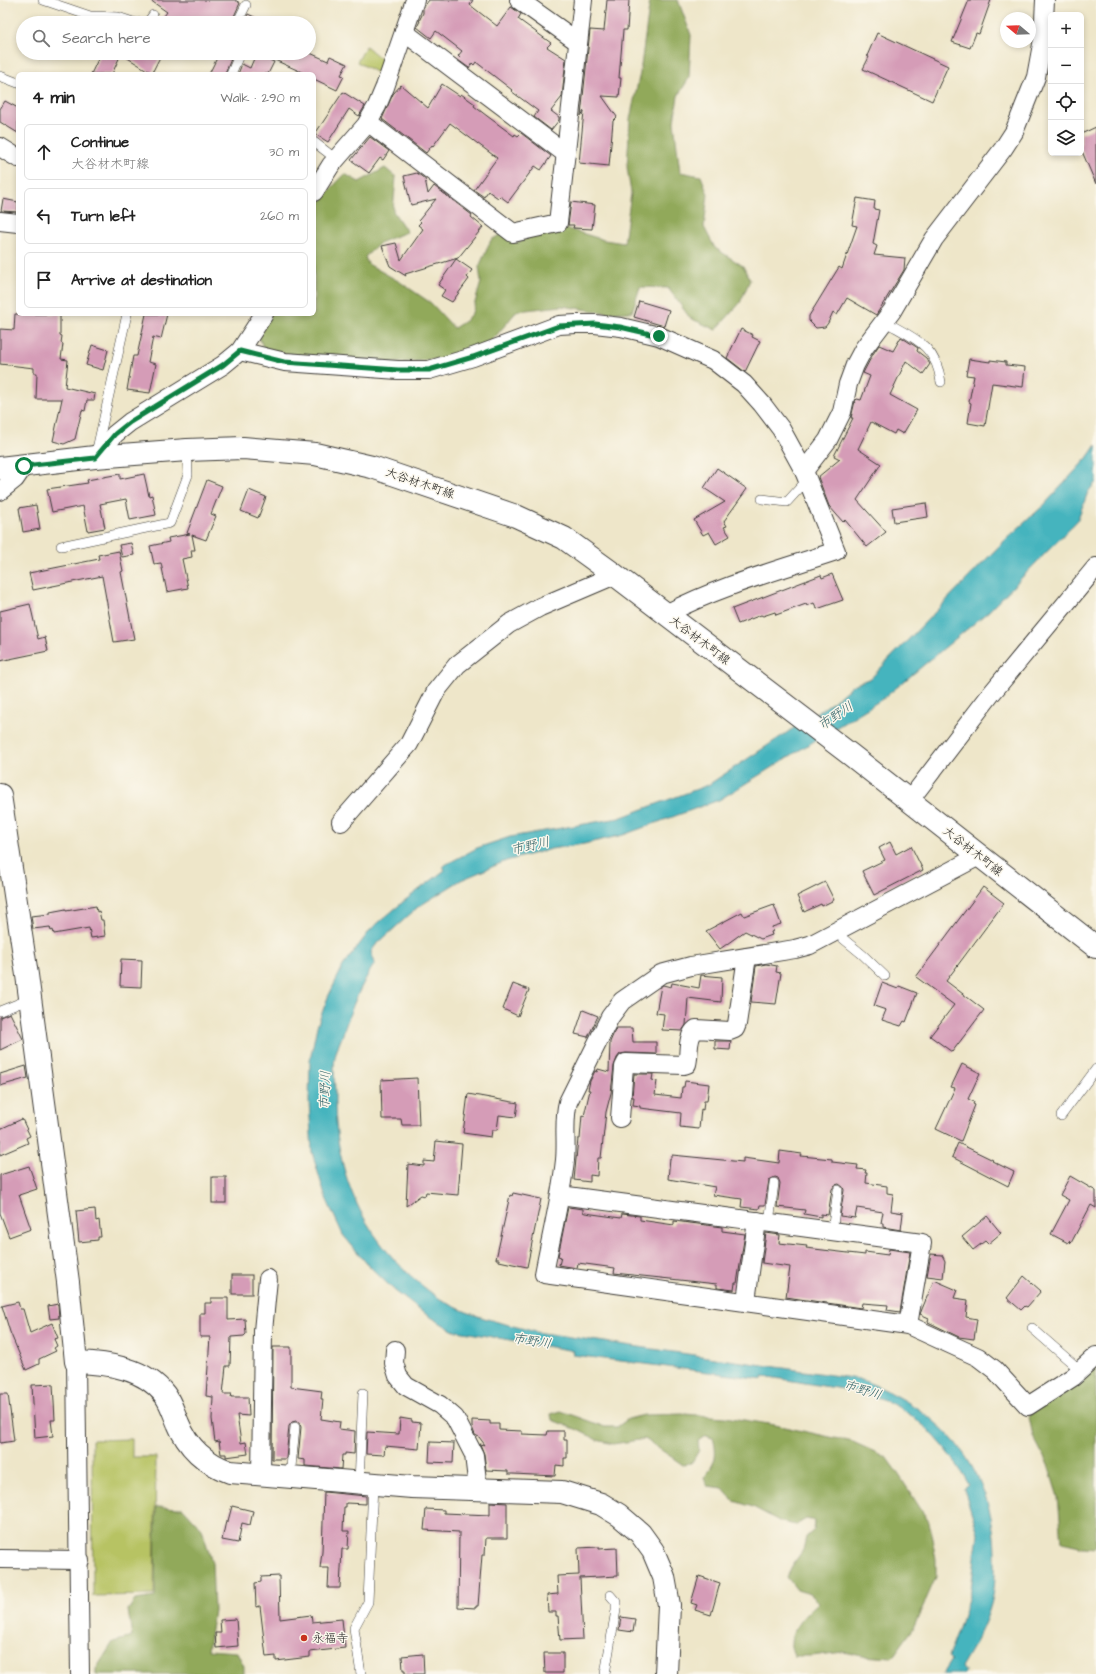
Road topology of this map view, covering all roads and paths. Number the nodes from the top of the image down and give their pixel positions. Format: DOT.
graph roads {
  1 [pos="43,0"];
  2 [pos="415,0"];
  3 [pos="519,0"];
  4 [pos="583,0"];
  5 [pos="1045,0"];
  6 [pos="246,5"];
  7 [pos="90,16"];
  8 [pos="240,16"];
  9 [pos="404,32"];
  10 [pos="578,42"];
  11 [pos="237,60"];
  12 [pos="232,72"];
  13 [pos="0,76"];
  14 [pos="16,82"];
  15 [pos="368,122"];
  16 [pos="316,144"];
  17 [pos="0,146"];
  18 [pos="566,154"];
  19 [pos="16,157"];
  20 [pos="336,159"];
  21 [pos="316,189"];
  22 [pos="0,221"];
  23 [pos="16,223"];
  24 [pos="127,316"];
  25 [pos="263,316"];
  26 [pos="884,321"];
  27 [pos="240,351"];
  28 [pos="940,382"];
  29 [pos="187,450"];
  30 [pos="95,458"];
  31 [pos="24,466"];
  32 [pos="0,468"];
  33 [pos="805,475"];
  34 [pos="0,492"];
  35 [pos="762,498"];
  36 [pos="61,546"];
  37 [pos="1096,567"];
  38 [pos="615,575"];
  39 [pos="666,614"];
  40 [pos="0,795"];
  41 [pos="909,801"];
  42 [pos="341,822"];
  43 [pos="980,856"];
  44 [pos="835,932"];
  45 [pos="1096,947"];
  46 [pos="747,957"];
  47 [pos="885,976"];
  48 [pos="30,999"];
  49 [pos="0,1011"];
  50 [pos="1096,1068"];
  51 [pos="1061,1116"];
  52 [pos="620,1118"];
  53 [pos="774,1183"];
  54 [pos="838,1190"];
  55 [pos="560,1194"];
  56 [pos="763,1222"];
  57 [pos="832,1231"];
  58 [pos="268,1279"];
  59 [pos="746,1301"];
  60 [pos="908,1325"];
  61 [pos="1032,1328"];
  62 [pos="395,1350"];
  63 [pos="1096,1356"];
  64 [pos="76,1362"];
  65 [pos="1080,1370"];
  66 [pos="363,1393"];
  67 [pos="295,1427"];
  68 [pos="261,1476"];
  69 [pos="290,1477"];
  70 [pos="366,1484"];
  71 [pos="478,1489"];
  72 [pos="0,1559"];
  73 [pos="80,1560"];
  74 [pos="610,1595"];
  75 [pos="80,1674"];
  76 [pos="361,1674"];
  77 [pos="605,1674"];
  78 [pos="666,1674"];
  1 -- 7 [label="lane"];
  2 -- 9 [label="street"];
  3 -- 10 [label="street"];
  4 -- 10 [label="street"];
  5 -- 26 [label="street"];
  6 -- 8 [label="lane"];
  9 -- 15 [label="street"];
  9 -- 18 [label="street"];
  10 -- 18 [label="street"];
  11 -- 12 [label="lane"];
  13 -- 14 [label="lane"];
  15 -- 18 [label="street"];
  15 -- 20 [label="street"];
  16 -- 20 [label="lane"];
  17 -- 19 [label="street"];
  20 -- 21 [label="street"];
  22 -- 23 [label="street"];
  24 -- 30 [label="lane"];
  25 -- 27 [label="street"];
  26 -- 28 [label="lane"];
  26 -- 33 [label="street"];
  27 -- 30 [label="street"];
  27 -- 33 [label="street"];
  29 -- 30 [label="street, 大谷材木町線"];
  29 -- 36 [label="lane"];
  29 -- 38 [label="street, 大谷材木町線"];
  30 -- 31 [label="street, 大谷材木町線"];
  31 -- 32 [label="street, 大谷材木町線"];
  31 -- 34 [label="street"];
  33 -- 35 [label="lane"];
  33 -- 39 [label="street"];
  37 -- 41 [label="street"];
  38 -- 39 [label="street, 大谷材木町線"];
  38 -- 42 [label="street"];
  39 -- 41 [label="street, 大谷材木町線"];
  40 -- 48 [label="street"];
  41 -- 43 [label="street, 大谷材木町線"];
  43 -- 44 [label="street"];
  43 -- 45 [label="street, 大谷材木町線"];
  44 -- 46 [label="street"];
  44 -- 47 [label="lane"];
  46 -- 52 [label="street"];
  46 -- 55 [label="street"];
  48 -- 49 [label="lane"];
  48 -- 64 [label="street"];
  50 -- 51 [label="lane"];
  53 -- 56 [label="lane"];
  54 -- 57 [label="lane"];
  55 -- 56 [label="street"];
  55 -- 59 [label="street"];
  56 -- 57 [label="street"];
  56 -- 59 [label="street"];
  57 -- 60 [label="street"];
  58 -- 68 [label="street"];
  59 -- 60 [label="street"];
  60 -- 65 [label="street"];
  61 -- 65 [label="lane"];
  62 -- 71 [label="street"];
  63 -- 65 [label="street"];
  64 -- 68 [label="street"];
  64 -- 73 [label="street"];
  66 -- 70 [label="lane"];
  67 -- 69 [label="lane"];
  68 -- 69 [label="street"];
  69 -- 70 [label="street"];
  70 -- 71 [label="street"];
  70 -- 76 [label="lane"];
  71 -- 78 [label="street"];
  72 -- 73 [label="street"];
  73 -- 75 [label="street"];
  74 -- 77 [label="lane"];
}
